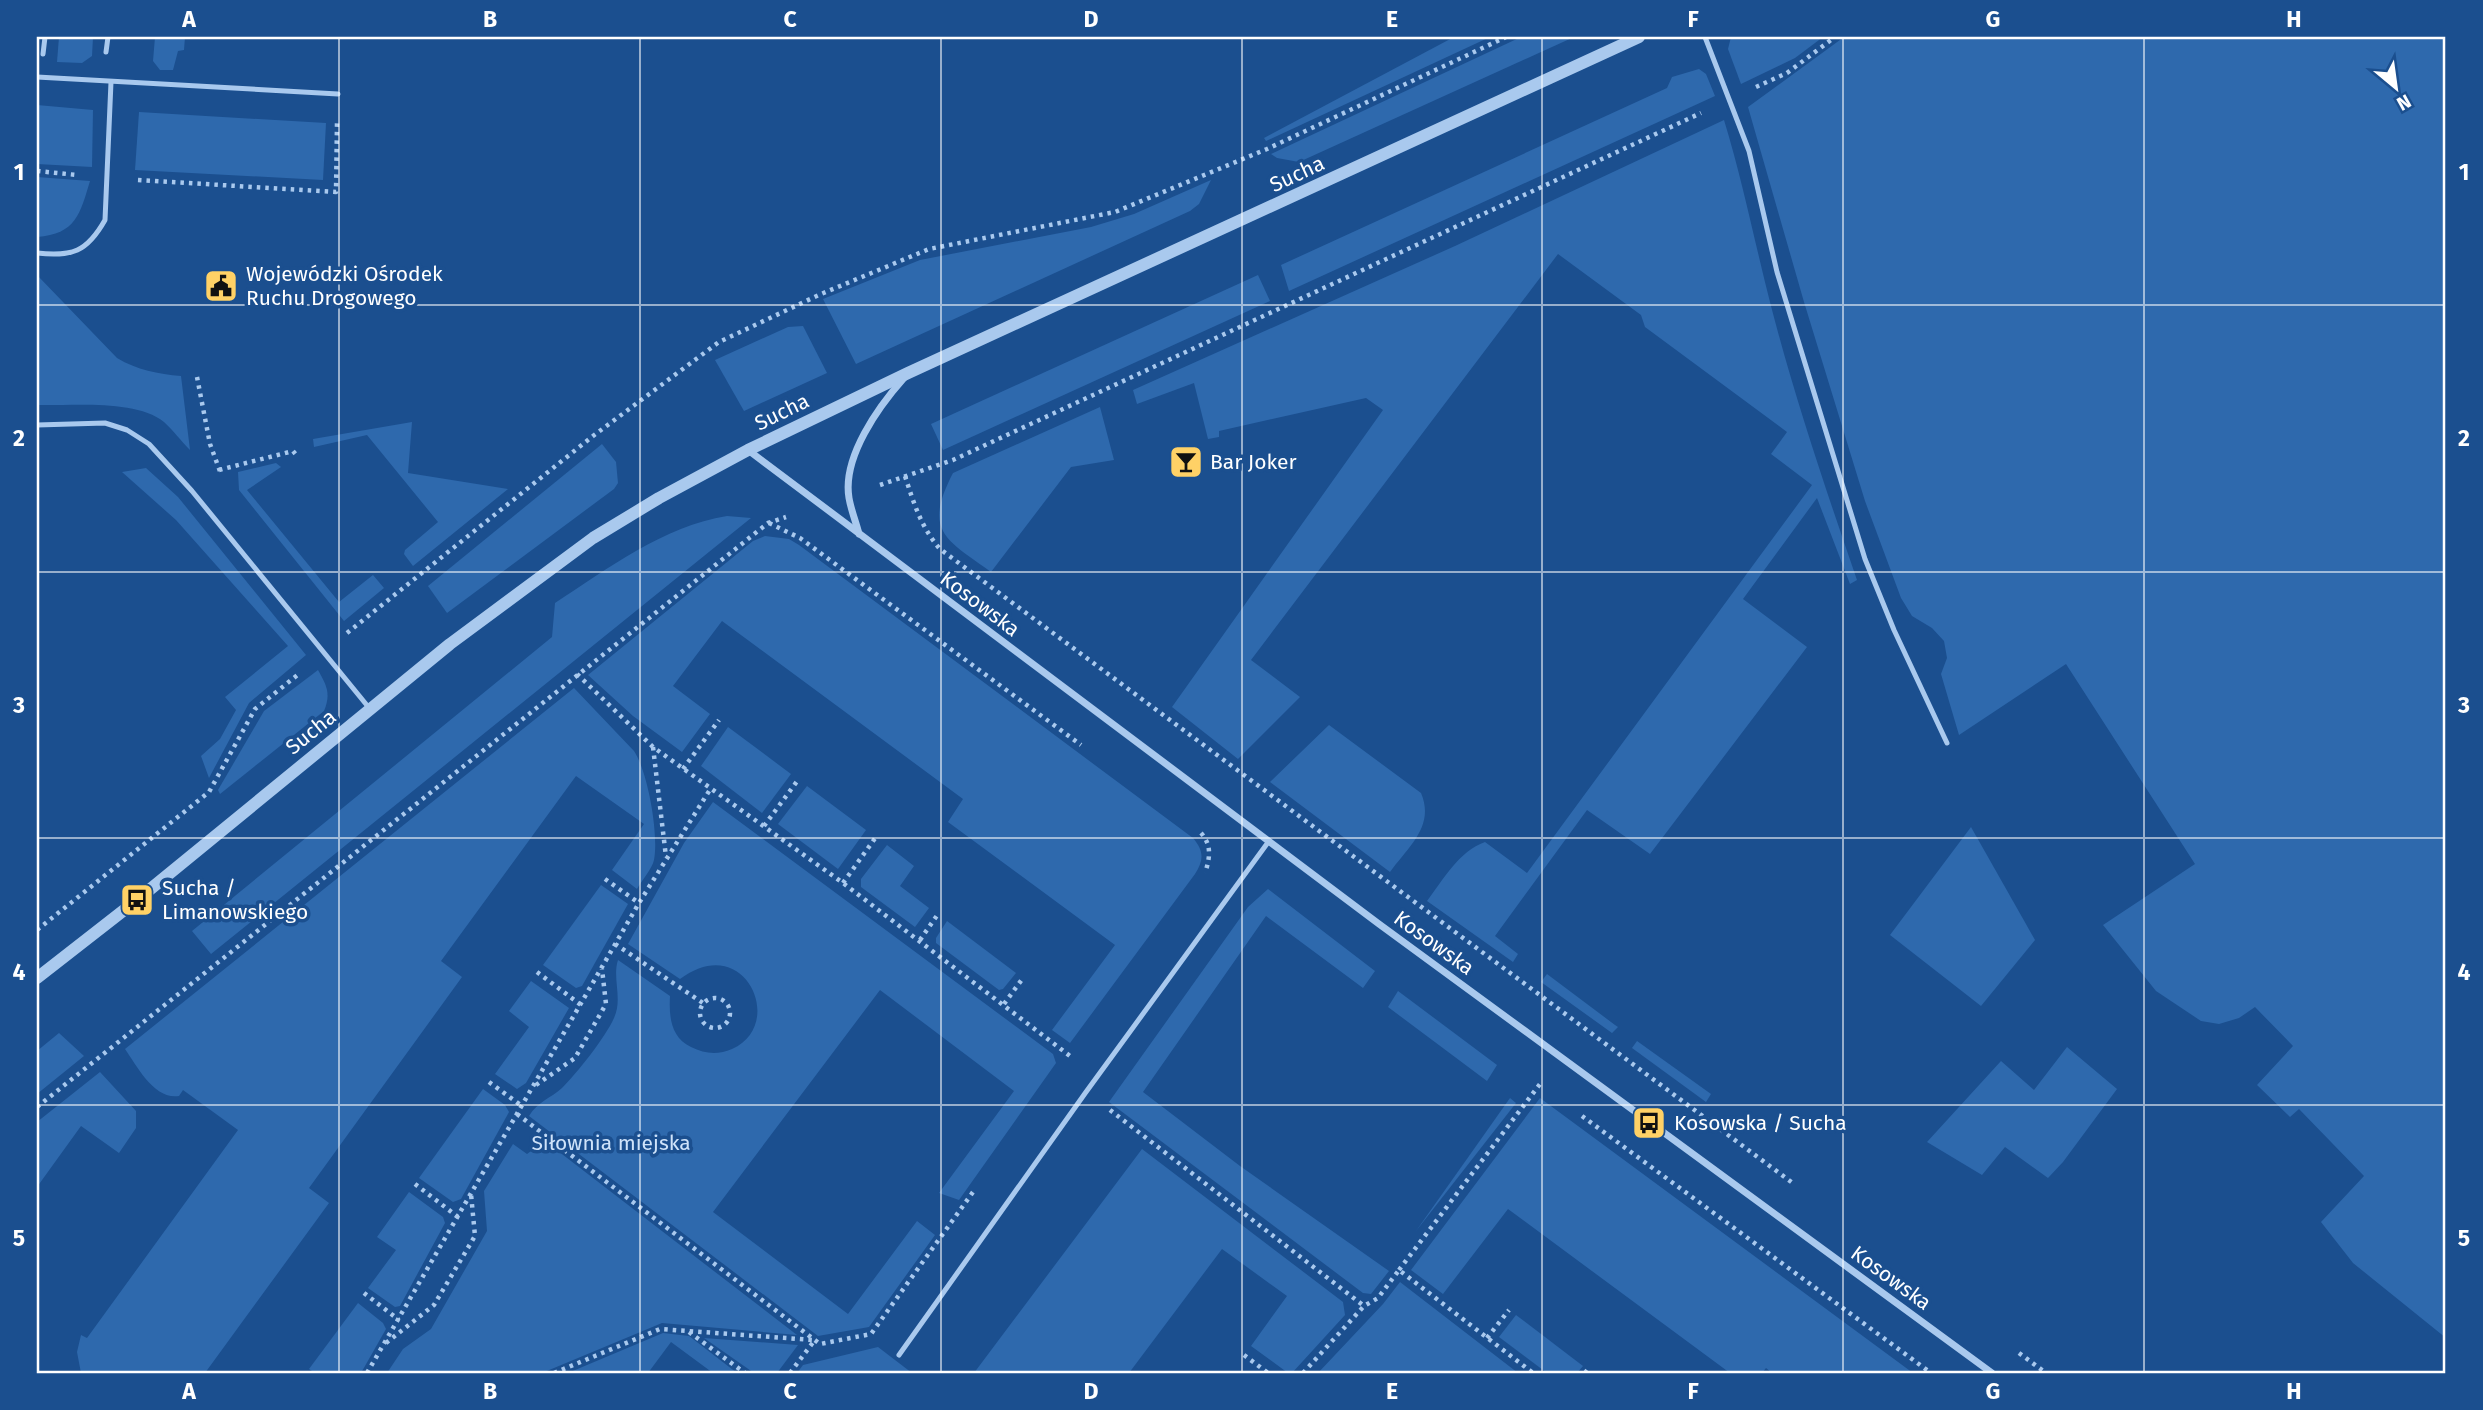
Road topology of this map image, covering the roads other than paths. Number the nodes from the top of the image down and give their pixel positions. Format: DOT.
graph roads {
  1 [pos="45,37"];
  2 [pos="107,37"];
  3 [pos="1639,37"];
  4 [pos="1705,37"];
  5 [pos="106,52"];
  6 [pos="43,54"];
  7 [pos="37,76"];
  8 [pos="111,82"];
  9 [pos="338,94"];
  10 [pos="37,253"];
  11 [pos="908,373"];
  12 [pos="37,425"];
  13 [pos="748,450"];
  14 [pos="860,535"];
  15 [pos="370,709"];
  16 [pos="1947,743"];
  17 [pos="1269,841"];
  18 [pos="37,978"];
  19 [pos="899,1355"];
  20 [pos="1992,1373"];
  1 -- 6 [label="lane"];
  2 -- 5 [label="lane"];
  3 -- 11 [label="street, Sucha"];
  4 -- 16 [label="lane"];
  7 -- 8 [label="lane"];
  8 -- 9 [label="lane"];
  8 -- 10 [label="lane"];
  11 -- 13 [label="street, Sucha"];
  11 -- 14 [label="street"];
  12 -- 15 [label="lane"];
  13 -- 14 [label="street, Kosowska"];
  13 -- 15 [label="street, Sucha"];
  14 -- 17 [label="street, Kosowska"];
  15 -- 18 [label="street, Sucha"];
  17 -- 19 [label="lane"];
  17 -- 20 [label="street, Kosowska"];
}
